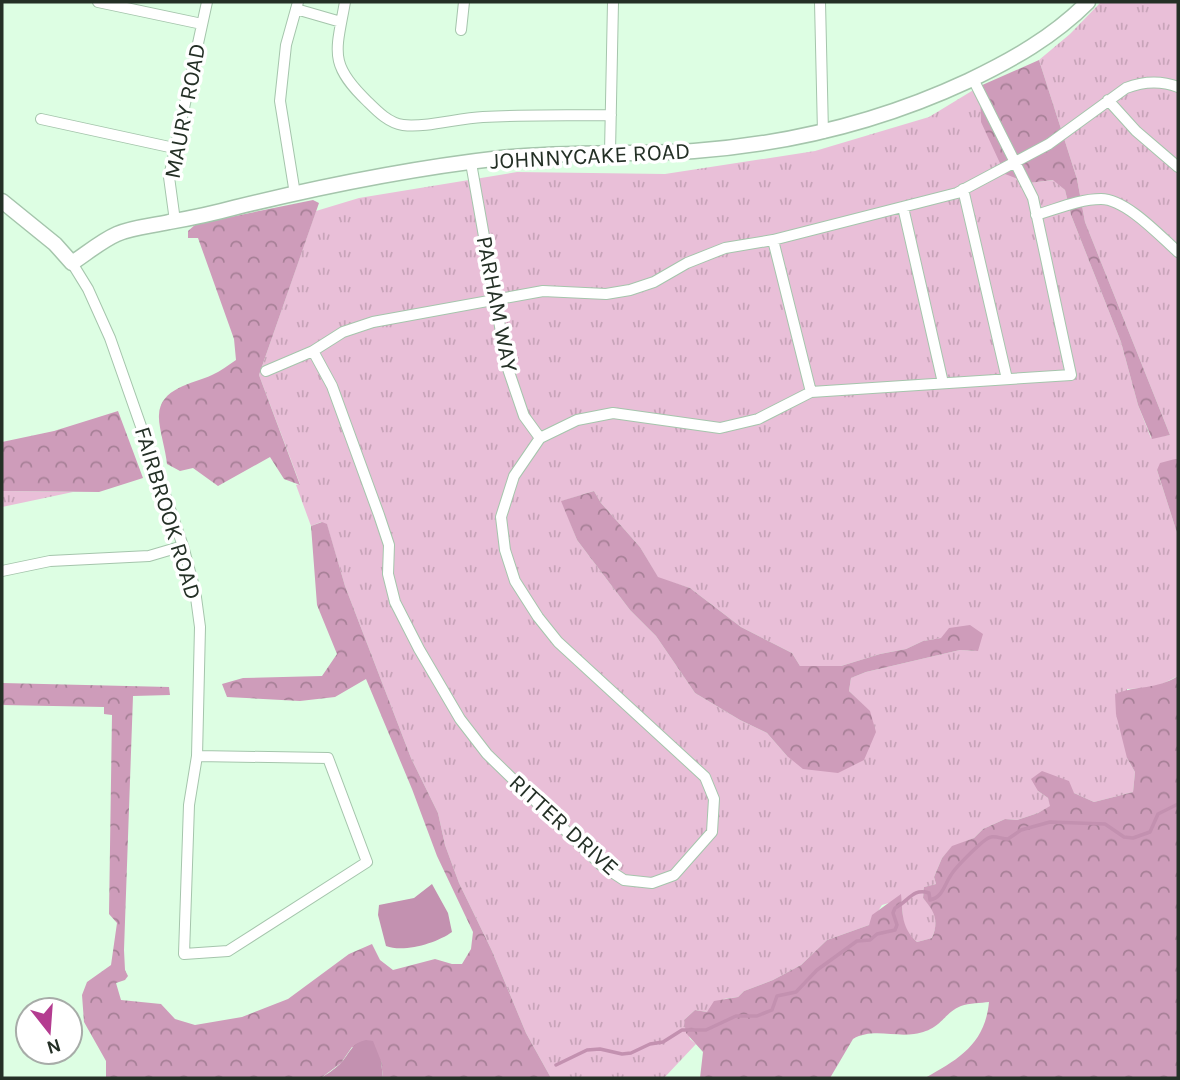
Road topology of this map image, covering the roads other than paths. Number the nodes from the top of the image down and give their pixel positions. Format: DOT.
graph roads {
  1 [pos="98,2"];
  2 [pos="207,2"];
  3 [pos="345,2"];
  4 [pos="464,2"];
  5 [pos="613,2"];
  6 [pos="820,2"];
  7 [pos="1088,2"];
  8 [pos="297,6"];
  9 [pos="341,22"];
  10 [pos="202,24"];
  11 [pos="461,30"];
  12 [pos="973,79"];
  13 [pos="1178,87"];
  14 [pos="1108,100"];
  15 [pos="611,115"];
  16 [pos="41,118"];
  17 [pos="823,133"];
  18 [pos="174,148"];
  19 [pos="610,152"];
  20 [pos="1014,161"];
  21 [pos="471,163"];
  22 [pos="1178,167"];
  23 [pos="963,189"];
  24 [pos="295,194"];
  25 [pos="2,201"];
  26 [pos="902,207"];
  27 [pos="1037,215"];
  28 [pos="175,221"];
  29 [pos="773,240"];
  30 [pos="1178,252"];
  31 [pos="72,263"];
  32 [pos="495,299"];
  33 [pos="313,351"];
  34 [pos="266,371"];
  35 [pos="1007,379"];
  36 [pos="943,383"];
  37 [pos="811,392"];
  38 [pos="540,438"];
  39 [pos="183,546"];
  40 [pos="2,571"];
  41 [pos="197,756"];
  1 -- 10 [label="street"];
  2 -- 10 [label="street, MAURY ROAD"];
  3 -- 9 [label="street"];
  4 -- 11 [label="street"];
  5 -- 15 [label="street"];
  6 -- 17 [label="street"];
  7 -- 12 [label="street, JOHNNYCAKE ROAD"];
  8 -- 9 [label="street"];
  8 -- 24 [label="street"];
  9 -- 15 [label="street"];
  10 -- 18 [label="street, MAURY ROAD"];
  12 -- 17 [label="street, JOHNNYCAKE ROAD"];
  12 -- 20 [label="street"];
  13 -- 14 [label="street"];
  14 -- 20 [label="street"];
  14 -- 22 [label="street"];
  15 -- 19 [label="street"];
  16 -- 18 [label="street"];
  17 -- 19 [label="street, JOHNNYCAKE ROAD"];
  18 -- 28 [label="street, MAURY ROAD"];
  19 -- 21 [label="street, JOHNNYCAKE ROAD"];
  20 -- 23 [label="street"];
  20 -- 27 [label="street"];
  21 -- 24 [label="street, JOHNNYCAKE ROAD"];
  21 -- 32 [label="street, PARHAM WAY"];
  23 -- 26 [label="street"];
  23 -- 35 [label="street"];
  24 -- 28 [label="street, JOHNNYCAKE ROAD"];
  25 -- 31 [label="street, FAIRBROOK ROAD"];
  26 -- 29 [label="street"];
  26 -- 36 [label="street"];
  27 -- 30 [label="street"];
  27 -- 35 [label="street"];
  28 -- 31 [label="street, JOHNNYCAKE ROAD"];
  29 -- 32 [label="street"];
  29 -- 37 [label="street"];
  31 -- 39 [label="street, FAIRBROOK ROAD"];
  32 -- 33 [label="street"];
  32 -- 38 [label="street, PARHAM WAY"];
  33 -- 34 [label="street"];
  33 -- 38 [label="street, RITTER DRIVE"];
  35 -- 36 [label="street"];
  36 -- 37 [label="street"];
  37 -- 38 [label="street"];
  39 -- 40 [label="street"];
  39 -- 41 [label="street, FAIRBROOK ROAD"];
  41 -- 41 [label="street, FAIRBROOK ROAD"];
}
